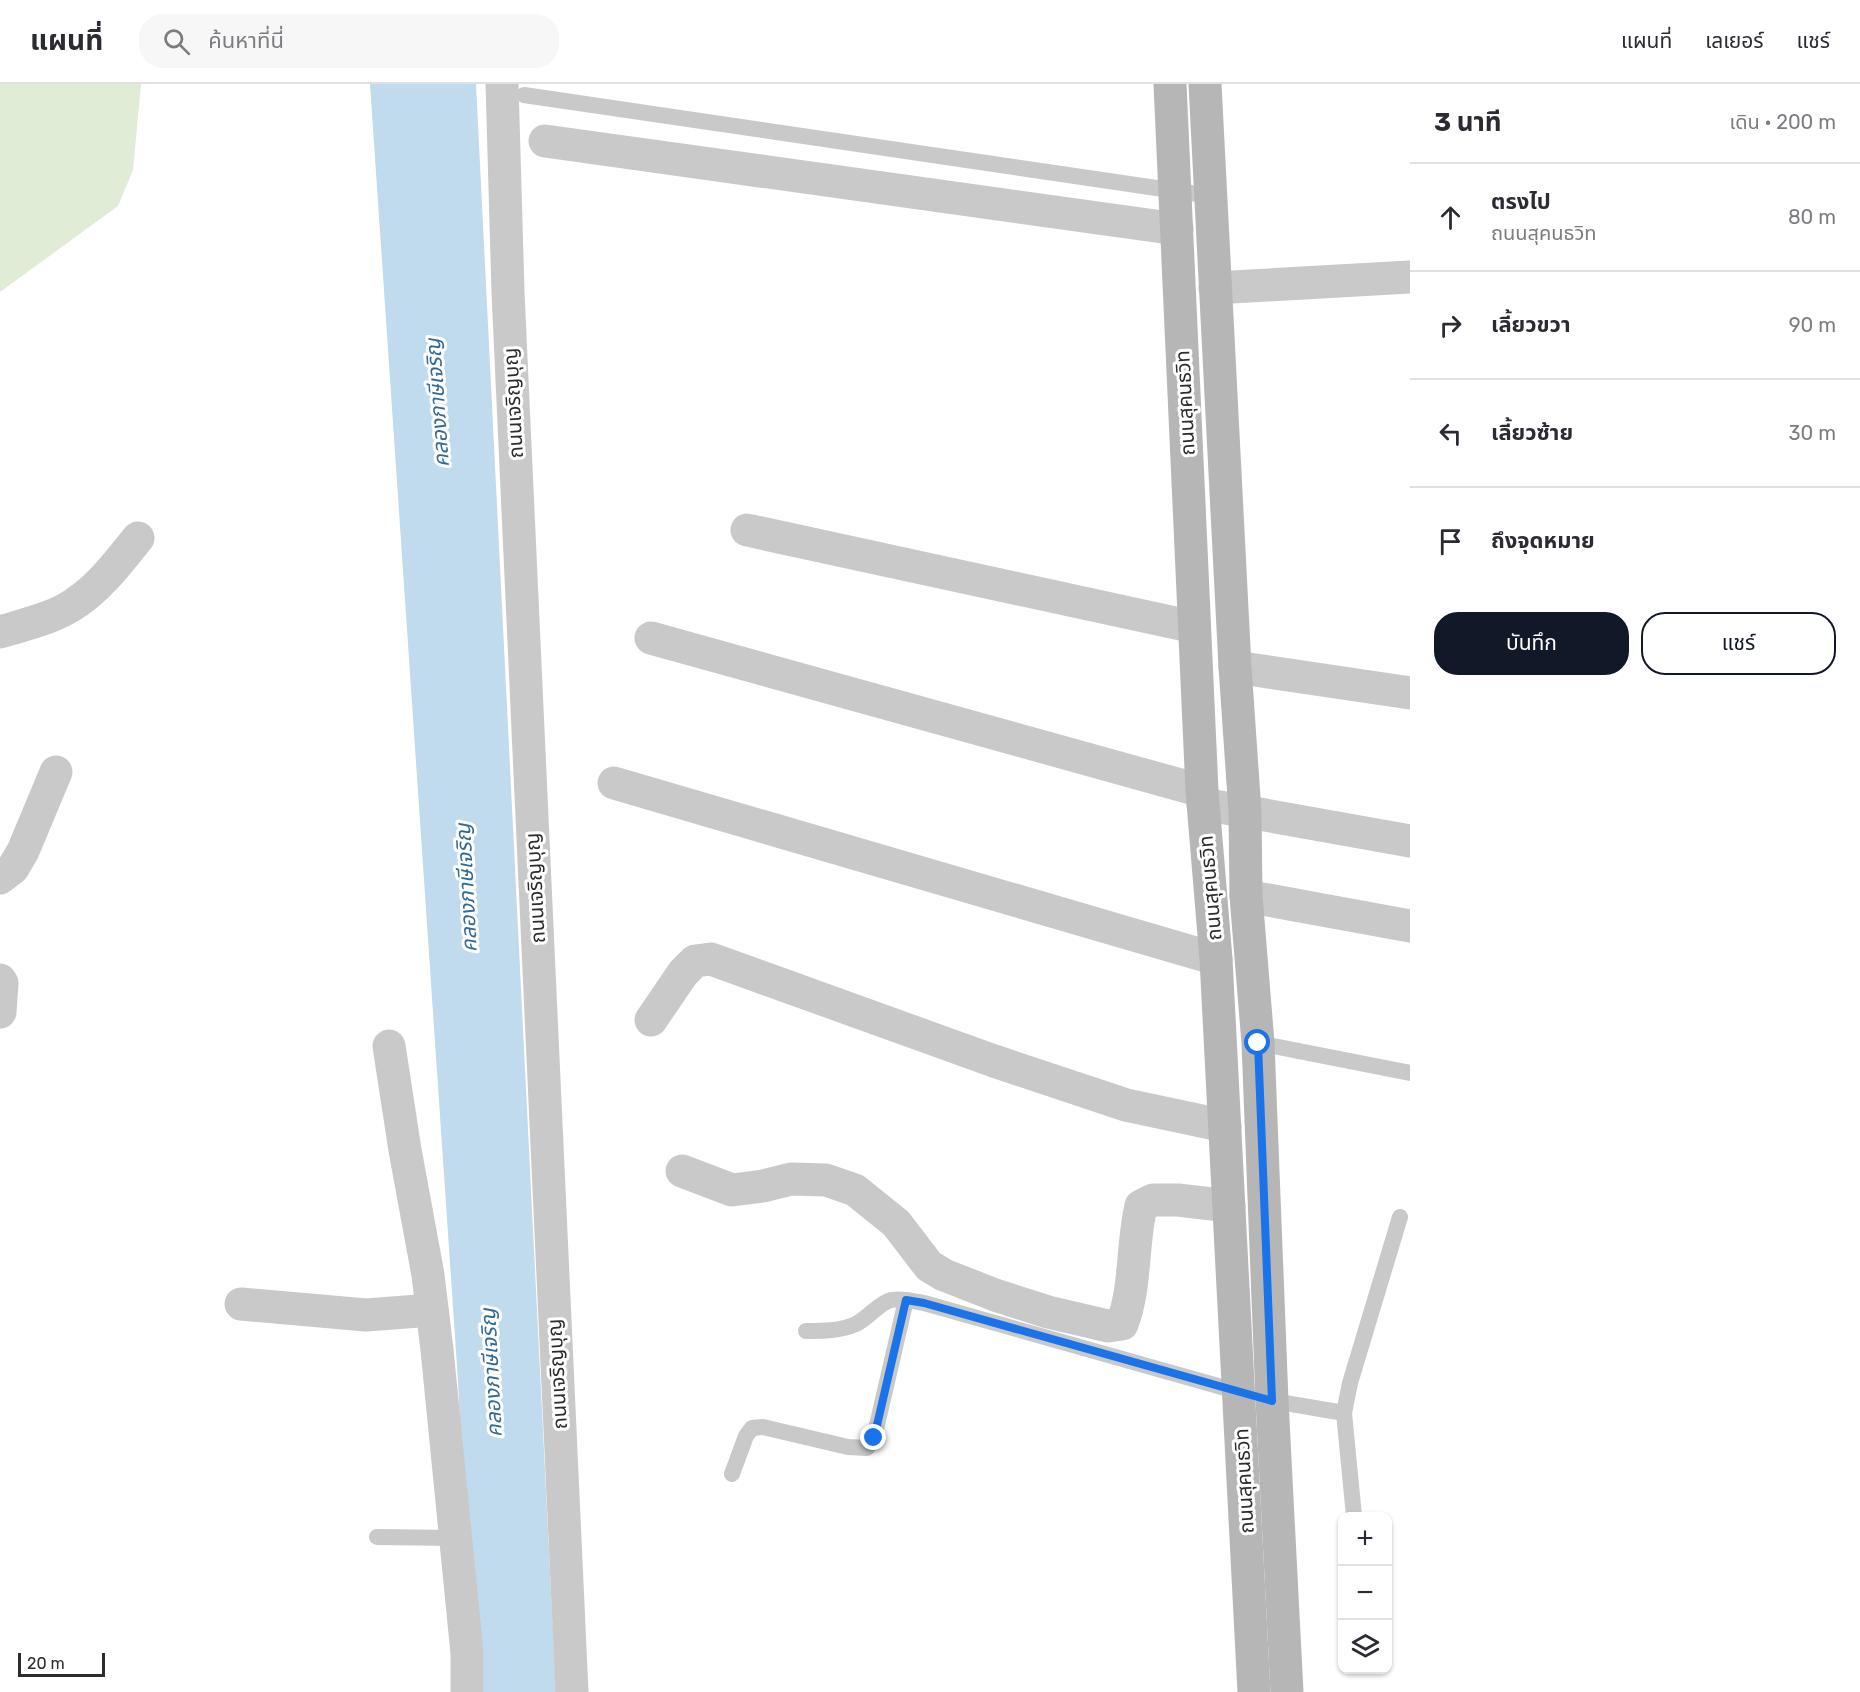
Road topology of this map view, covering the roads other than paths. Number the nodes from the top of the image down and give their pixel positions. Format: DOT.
graph roads {
  1 [pos="1170,84"];
  2 [pos="1204,84"];
  3 [pos="513,89"];
  4 [pos="545,141"];
  5 [pos="1175,191"];
  6 [pos="1210,196"];
  7 [pos="1177,229"];
  8 [pos="1410,277"];
  9 [pos="1215,288"];
  10 [pos="747,530"];
  11 [pos="138,538"];
  12 [pos="1194,627"];
  13 [pos="0,632"];
  14 [pos="651,638"];
  15 [pos="1235,667"];
  16 [pos="1410,693"];
  17 [pos="56,772"];
  18 [pos="614,783"];
  19 [pos="1202,798"];
  20 [pos="1245,812"];
  21 [pos="1410,841"];
  22 [pos="0,878"];
  23 [pos="1246,896"];
  24 [pos="1410,926"];
  25 [pos="1216,959"];
  26 [pos="0,980"];
  27 [pos="0,1012"];
  28 [pos="651,1020"];
  29 [pos="1258,1043"];
  30 [pos="389,1046"];
  31 [pos="1410,1073"];
  32 [pos="1225,1126"];
  33 [pos="682,1171"];
  34 [pos="1229,1206"];
  35 [pos="1400,1217"];
  36 [pos="906,1300"];
  37 [pos="241,1304"];
  38 [pos="432,1310"];
  39 [pos="806,1331"];
  40 [pos="1239,1392"];
  41 [pos="1272,1401"];
  42 [pos="1344,1413"];
  43 [pos="732,1474"];
  44 [pos="1354,1512"];
  45 [pos="377,1537"];
  46 [pos="456,1538"];
  47 [pos="467,1692"];
  48 [pos="572,1692"];
  49 [pos="1254,1692"];
  50 [pos="1287,1692"];
  1 -- 5 [label="main road, ถนนสุคนธวิท"];
  2 -- 6 [label="main road, ถนนสุคนธวิท"];
  3 -- 5 [label="lane"];
  3 -- 48 [label="street, ถนนเจริญบุญ"];
  4 -- 7 [label="street"];
  5 -- 6 [label="lane"];
  5 -- 7 [label="main road, ถนนสุคนธวิท"];
  6 -- 9 [label="main road, ถนนสุคนธวิท"];
  7 -- 12 [label="main road, ถนนสุคนธวิท"];
  8 -- 9 [label="street"];
  9 -- 15 [label="main road, ถนนสุคนธวิท"];
  10 -- 12 [label="street"];
  11 -- 13 [label="street"];
  12 -- 19 [label="main road, ถนนสุคนธวิท"];
  14 -- 19 [label="street"];
  15 -- 16 [label="street"];
  15 -- 20 [label="main road, ถนนสุคนธวิท"];
  17 -- 22 [label="street"];
  18 -- 25 [label="street"];
  19 -- 20 [label="street"];
  19 -- 25 [label="main road, ถนนสุคนธวิท"];
  20 -- 21 [label="street"];
  20 -- 23 [label="main road, ถนนสุคนธวิท"];
  23 -- 24 [label="street"];
  23 -- 29 [label="main road, ถนนสุคนธวิท"];
  25 -- 32 [label="main road, ถนนสุคนธวิท"];
  26 -- 27 [label="street"];
  28 -- 32 [label="street"];
  29 -- 31 [label="lane"];
  29 -- 41 [label="main road, ถนนสุคนธวิท"];
  30 -- 38 [label="street"];
  32 -- 34 [label="main road, ถนนสุคนธวิท"];
  33 -- 34 [label="street"];
  34 -- 40 [label="main road, ถนนสุคนธวิท"];
  35 -- 42 [label="lane"];
  36 -- 39 [label="lane"];
  36 -- 40 [label="lane"];
  36 -- 43 [label="lane"];
  37 -- 38 [label="street"];
  38 -- 46 [label="street"];
  40 -- 41 [label="lane"];
  40 -- 49 [label="main road, ถนนสุคนธวิท"];
  41 -- 42 [label="lane"];
  41 -- 50 [label="main road, ถนนสุคนธวิท"];
  42 -- 44 [label="lane"];
  45 -- 46 [label="lane"];
  46 -- 47 [label="street"];
}
